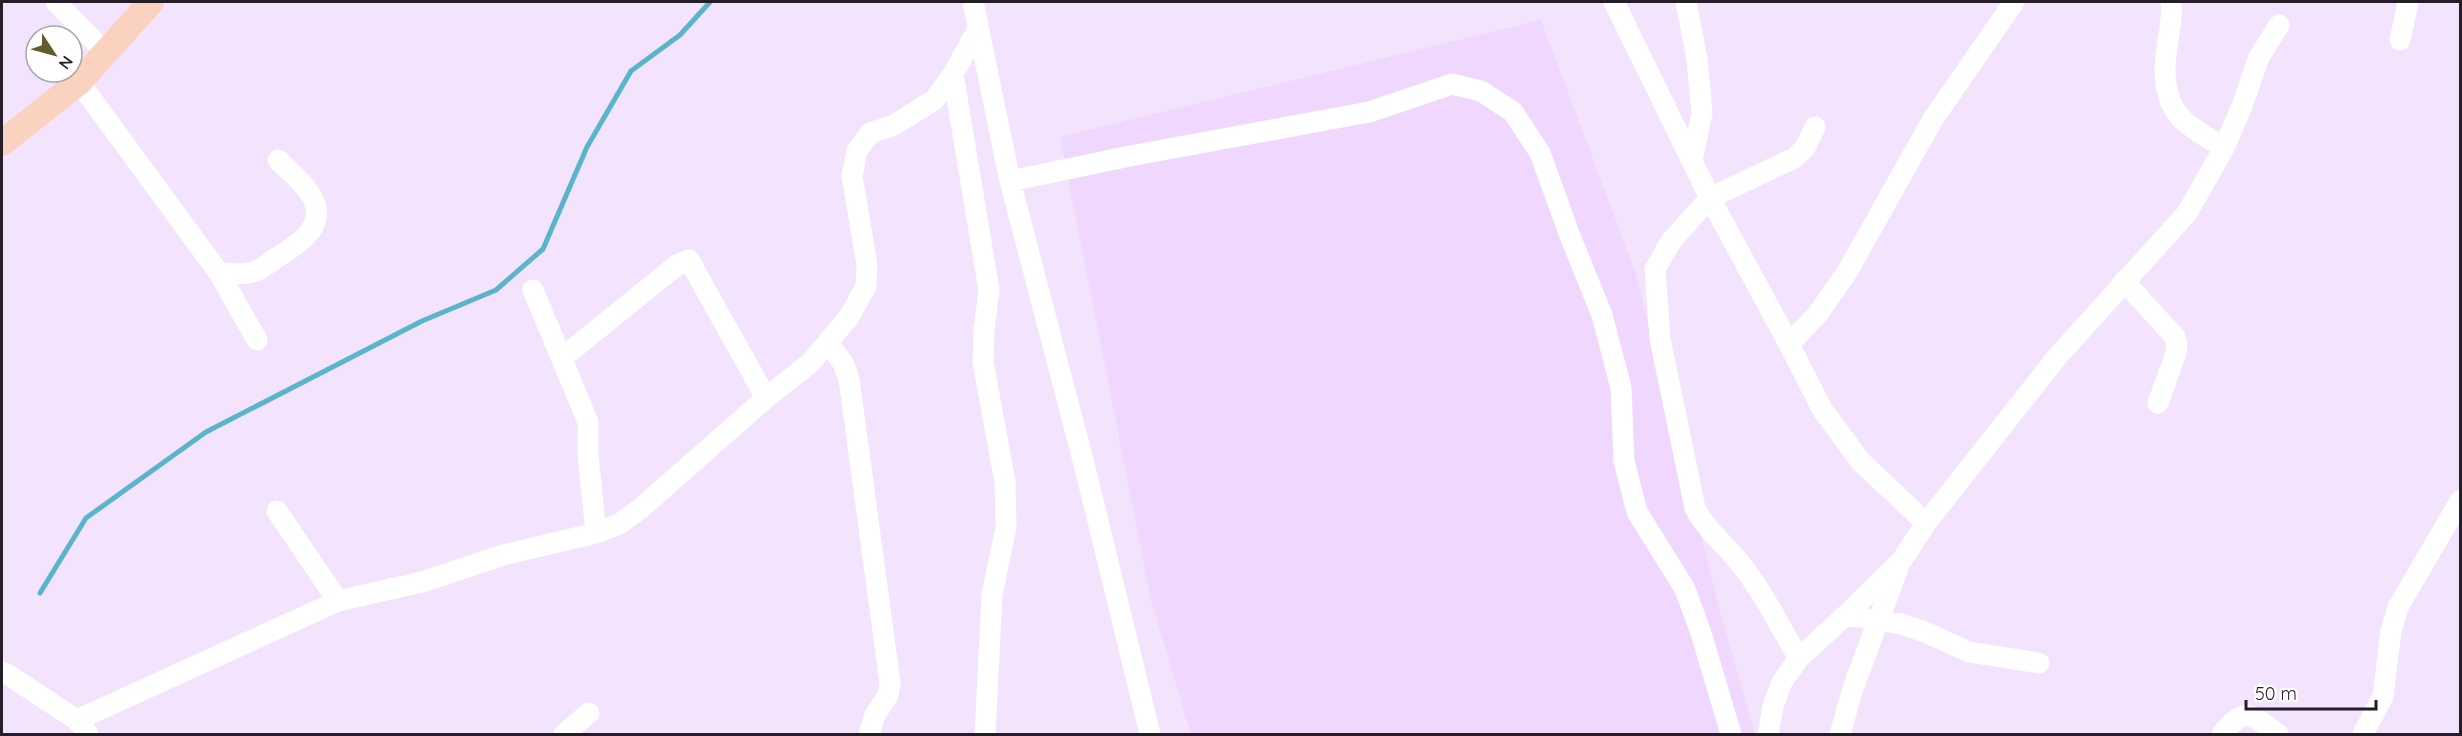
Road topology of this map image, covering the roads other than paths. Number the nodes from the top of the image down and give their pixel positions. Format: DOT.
graph roads {
  1 [pos="56,2"];
  2 [pos="151,2"];
  3 [pos="973,2"];
  4 [pos="1614,2"];
  5 [pos="1686,2"];
  6 [pos="2014,2"];
  7 [pos="2171,2"];
  8 [pos="2408,2"];
  9 [pos="2278,25"];
  10 [pos="978,29"];
  11 [pos="2400,40"];
  12 [pos="106,53"];
  13 [pos="953,74"];
  14 [pos="84,78"];
  15 [pos="77,84"];
  16 [pos="81,84"];
  17 [pos="1815,127"];
  18 [pos="4,135"];
  19 [pos="2224,148"];
  20 [pos="278,160"];
  21 [pos="1692,161"];
  22 [pos="1010,181"];
  23 [pos="1710,198"];
  24 [pos="219,273"];
  25 [pos="2124,281"];
  26 [pos="533,290"];
  27 [pos="257,340"];
  28 [pos="828,343"];
  29 [pos="1789,344"];
  30 [pos="562,358"];
  31 [pos="766,398"];
  32 [pos="2158,404"];
  33 [pos="2460,501"];
  34 [pos="277,511"];
  35 [pos="1926,523"];
  36 [pos="596,533"];
  37 [pos="1902,560"];
  38 [pos="338,600"];
  39 [pos="1846,615"];
  40 [pos="1879,621"];
  41 [pos="1798,658"];
  42 [pos="2039,663"];
  43 [pos="2,672"];
  44 [pos="589,713"];
  45 [pos="82,727"];
  46 [pos="564,735"];
  47 [pos="869,735"];
  48 [pos="985,735"];
  49 [pos="1150,735"];
  50 [pos="1731,735"];
  51 [pos="1768,735"];
  52 [pos="1839,735"];
  53 [pos="2222,735"];
  54 [pos="2278,735"];
  55 [pos="2363,735"];
  1 -- 12 [label="street"];
  2 -- 12 [label="main road"];
  3 -- 10 [label="street"];
  4 -- 21 [label="street"];
  5 -- 21 [label="street"];
  6 -- 29 [label="street"];
  7 -- 19 [label="street"];
  8 -- 11 [label="street"];
  9 -- 19 [label="street"];
  10 -- 13 [label="street"];
  10 -- 22 [label="street"];
  12 -- 14 [label="main road"];
  13 -- 28 [label="street"];
  13 -- 48 [label="street"];
  15 -- 18 [label="main road"];
  16 -- 24 [label="street"];
  17 -- 23 [label="street"];
  19 -- 25 [label="street"];
  20 -- 24 [label="street"];
  21 -- 23 [label="street"];
  22 -- 49 [label="street"];
  22 -- 50 [label="street"];
  23 -- 29 [label="street"];
  23 -- 41 [label="street"];
  24 -- 27 [label="street"];
  25 -- 32 [label="street"];
  25 -- 35 [label="street"];
  26 -- 30 [label="street"];
  28 -- 31 [label="street"];
  28 -- 47 [label="street"];
  29 -- 35 [label="street"];
  30 -- 31 [label="street"];
  30 -- 36 [label="street"];
  31 -- 36 [label="street"];
  33 -- 55 [label="street"];
  34 -- 38 [label="street"];
  35 -- 37 [label="street"];
  36 -- 38 [label="street"];
  37 -- 39 [label="street"];
  37 -- 40 [label="street"];
  38 -- 45 [label="street"];
  39 -- 40 [label="street"];
  39 -- 41 [label="street"];
  40 -- 42 [label="street"];
  40 -- 52 [label="street"];
  41 -- 51 [label="street"];
  43 -- 45 [label="street"];
  44 -- 46 [label="street"];
  53 -- 54 [label="street"];
}
